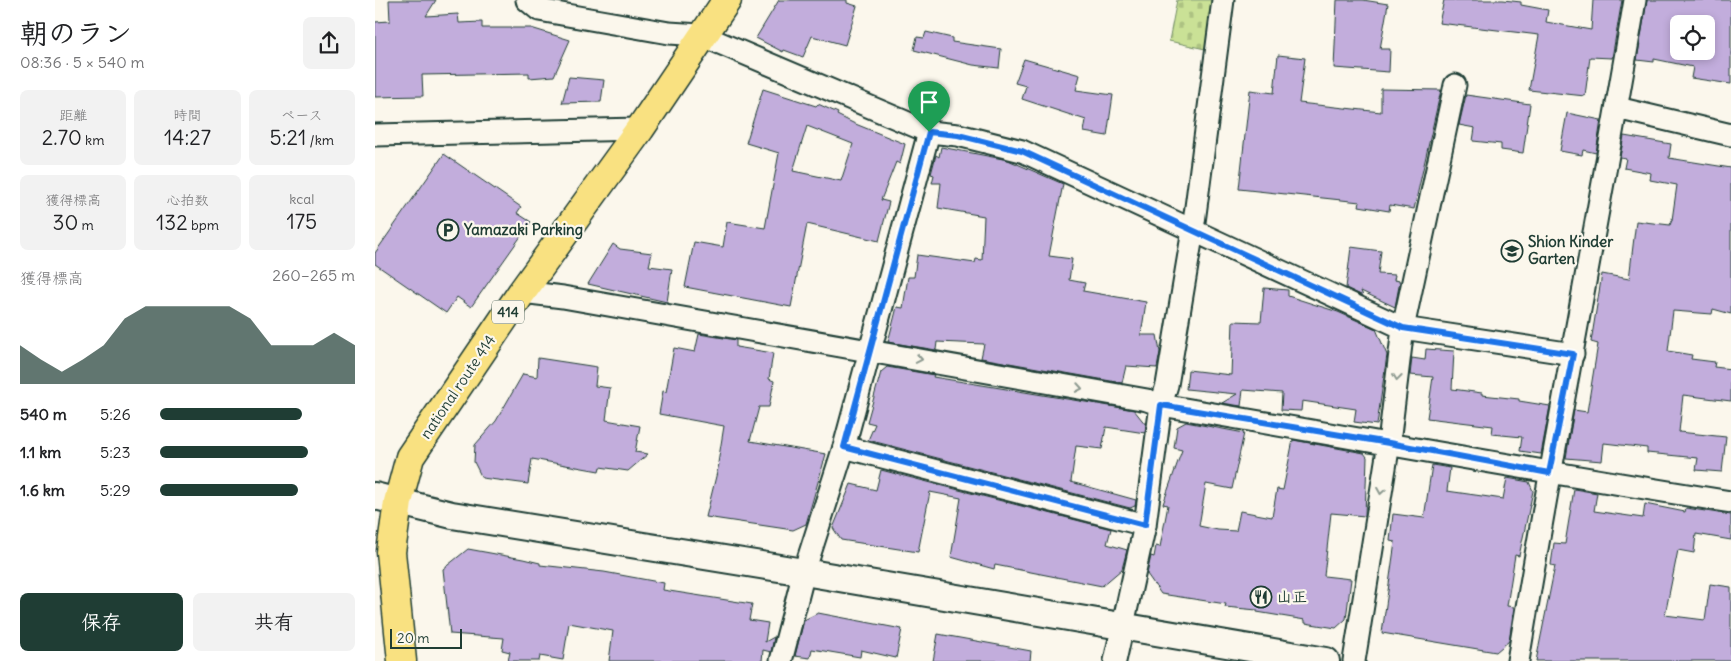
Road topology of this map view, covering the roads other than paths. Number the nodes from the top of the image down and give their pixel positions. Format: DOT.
graph roads {
  1 [pos="527,0"];
  2 [pos="727,0"];
  3 [pos="1223,0"];
  4 [pos="1635,0"];
  5 [pos="701,35"];
  6 [pos="1455,85"];
  7 [pos="1617,108"];
  8 [pos="640,129"];
  9 [pos="929,132"];
  10 [pos="375,135"];
  11 [pos="1731,135"];
  12 [pos="1193,230"];
  13 [pos="522,292"];
  14 [pos="1403,328"];
  15 [pos="871,350"];
  16 [pos="1573,354"];
  17 [pos="1161,405"];
  18 [pos="1389,443"];
  19 [pos="844,447"];
  20 [pos="1549,473"];
  21 [pos="387,499"];
  22 [pos="1731,502"];
  23 [pos="1145,525"];
  24 [pos="804,572"];
  25 [pos="1122,625"];
  26 [pos="402,661"];
  27 [pos="781,661"];
  28 [pos="1115,661"];
  29 [pos="1326,661"];
  30 [pos="1355,661"];
  31 [pos="1518,661"];
  1 -- 5 [label="street"];
  2 -- 5 [label="highway, national route 414 / 414"];
  3 -- 12 [label="street"];
  4 -- 7 [label="street"];
  5 -- 8 [label="highway, national route 414 / 414"];
  5 -- 9 [label="street"];
  6 -- 14 [label="street"];
  7 -- 11 [label="street"];
  7 -- 16 [label="street"];
  8 -- 10 [label="street"];
  8 -- 13 [label="highway, national route 414 / 414"];
  9 -- 12 [label="street"];
  9 -- 15 [label="street"];
  12 -- 14 [label="street"];
  12 -- 17 [label="street"];
  13 -- 15 [label="street"];
  13 -- 21 [label="highway, national route 414 / 414"];
  14 -- 16 [label="street"];
  14 -- 18 [label="street, one-way"];
  15 -- 17 [label="street, one-way"];
  15 -- 19 [label="street"];
  16 -- 20 [label="street"];
  17 -- 18 [label="street"];
  17 -- 23 [label="street"];
  18 -- 20 [label="street"];
  18 -- 30 [label="street, one-way"];
  19 -- 23 [label="street"];
  19 -- 24 [label="street"];
  20 -- 22 [label="street"];
  20 -- 31 [label="street"];
  21 -- 24 [label="street"];
  21 -- 26 [label="highway, national route 414 / 414"];
  23 -- 25 [label="street"];
  24 -- 25 [label="street"];
  24 -- 27 [label="street"];
  25 -- 28 [label="street"];
  25 -- 29 [label="street"];
}
